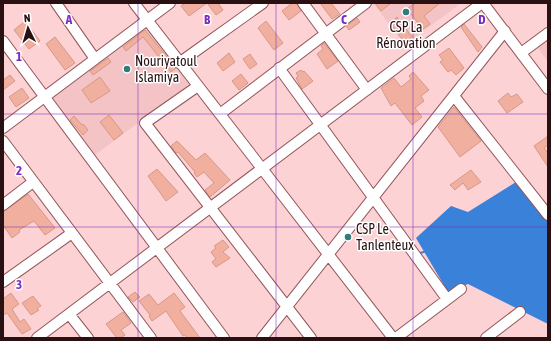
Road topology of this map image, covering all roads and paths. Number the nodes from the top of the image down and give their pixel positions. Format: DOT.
graph roads {
  1 [pos="56,3"];
  2 [pos="134,3"];
  3 [pos="170,3"];
  4 [pos="263,3"];
  5 [pos="303,3"];
  6 [pos="366,3"];
  7 [pos="483,3"];
  8 [pos="147,21"];
  9 [pos="504,31"];
  10 [pos="325,33"];
  11 [pos="548,33"];
  12 [pos="4,45"];
  13 [pos="521,53"];
  14 [pos="94,60"];
  15 [pos="179,63"];
  16 [pos="279,68"];
  17 [pos="198,86"];
  18 [pos="548,89"];
  19 [pos="367,90"];
  20 [pos="454,96"];
  21 [pos="44,97"];
  22 [pos="220,114"];
  23 [pos="321,125"];
  24 [pos="3,128"];
  25 [pos="3,141"];
  26 [pos="262,169"];
  27 [pos="33,182"];
  28 [pos="372,198"];
  29 [pos="3,205"];
  30 [pos="211,207"];
  31 [pos="548,215"];
  32 [pos="72,233"];
  33 [pos="157,248"];
  34 [pos="328,255"];
  35 [pos="3,282"];
  36 [pos="110,283"];
  37 [pos="461,289"];
  38 [pos="447,299"];
  39 [pos="287,307"];
  40 [pos="520,312"];
  41 [pos="70,314"];
  42 [pos="37,338"];
  43 [pos="88,338"];
  44 [pos="151,338"];
  45 [pos="224,338"];
  46 [pos="262,338"];
  47 [pos="311,338"];
  48 [pos="394,338"];
  49 [pos="486,338"];
  1 -- 14 [label="street"];
  2 -- 8 [label="street"];
  3 -- 8 [label="street"];
  4 -- 15 [label="street"];
  5 -- 10 [label="street"];
  6 -- 10 [label="street"];
  7 -- 9 [label="street"];
  7 -- 19 [label="street"];
  8 -- 14 [label="street"];
  8 -- 15 [label="street"];
  9 -- 13 [label="street"];
  9 -- 20 [label="street"];
  10 -- 16 [label="street"];
  10 -- 19 [label="street"];
  11 -- 13 [label="street"];
  12 -- 21 [label="street"];
  13 -- 18 [label="street"];
  14 -- 21 [label="street"];
  15 -- 17 [label="street"];
  16 -- 22 [label="street"];
  16 -- 23 [label="street"];
  17 -- 22 [label="street"];
  17 -- 30 [label="street"];
  19 -- 23 [label="street"];
  20 -- 28 [label="street"];
  20 -- 31 [label="street"];
  21 -- 24 [label="street"];
  21 -- 33 [label="street"];
  22 -- 26 [label="street"];
  23 -- 26 [label="street"];
  23 -- 28 [label="street"];
  25 -- 27 [label="street"];
  26 -- 30 [label="street"];
  26 -- 34 [label="street"];
  27 -- 29 [label="street"];
  27 -- 32 [label="street"];
  28 -- 34 [label="street"];
  28 -- 38 [label="street"];
  30 -- 33 [label="street"];
  30 -- 39 [label="street"];
  32 -- 35 [label="street"];
  32 -- 36 [label="street"];
  33 -- 36 [label="street"];
  33 -- 45 [label="street"];
  34 -- 39 [label="street"];
  34 -- 48 [label="street"];
  36 -- 41 [label="street"];
  36 -- 44 [label="street"];
  37 -- 38 [label="street"];
  38 -- 48 [label="street"];
  39 -- 46 [label="street"];
  39 -- 47 [label="street"];
  40 -- 49 [label="street"];
  41 -- 42 [label="street"];
  41 -- 43 [label="street"];
}
